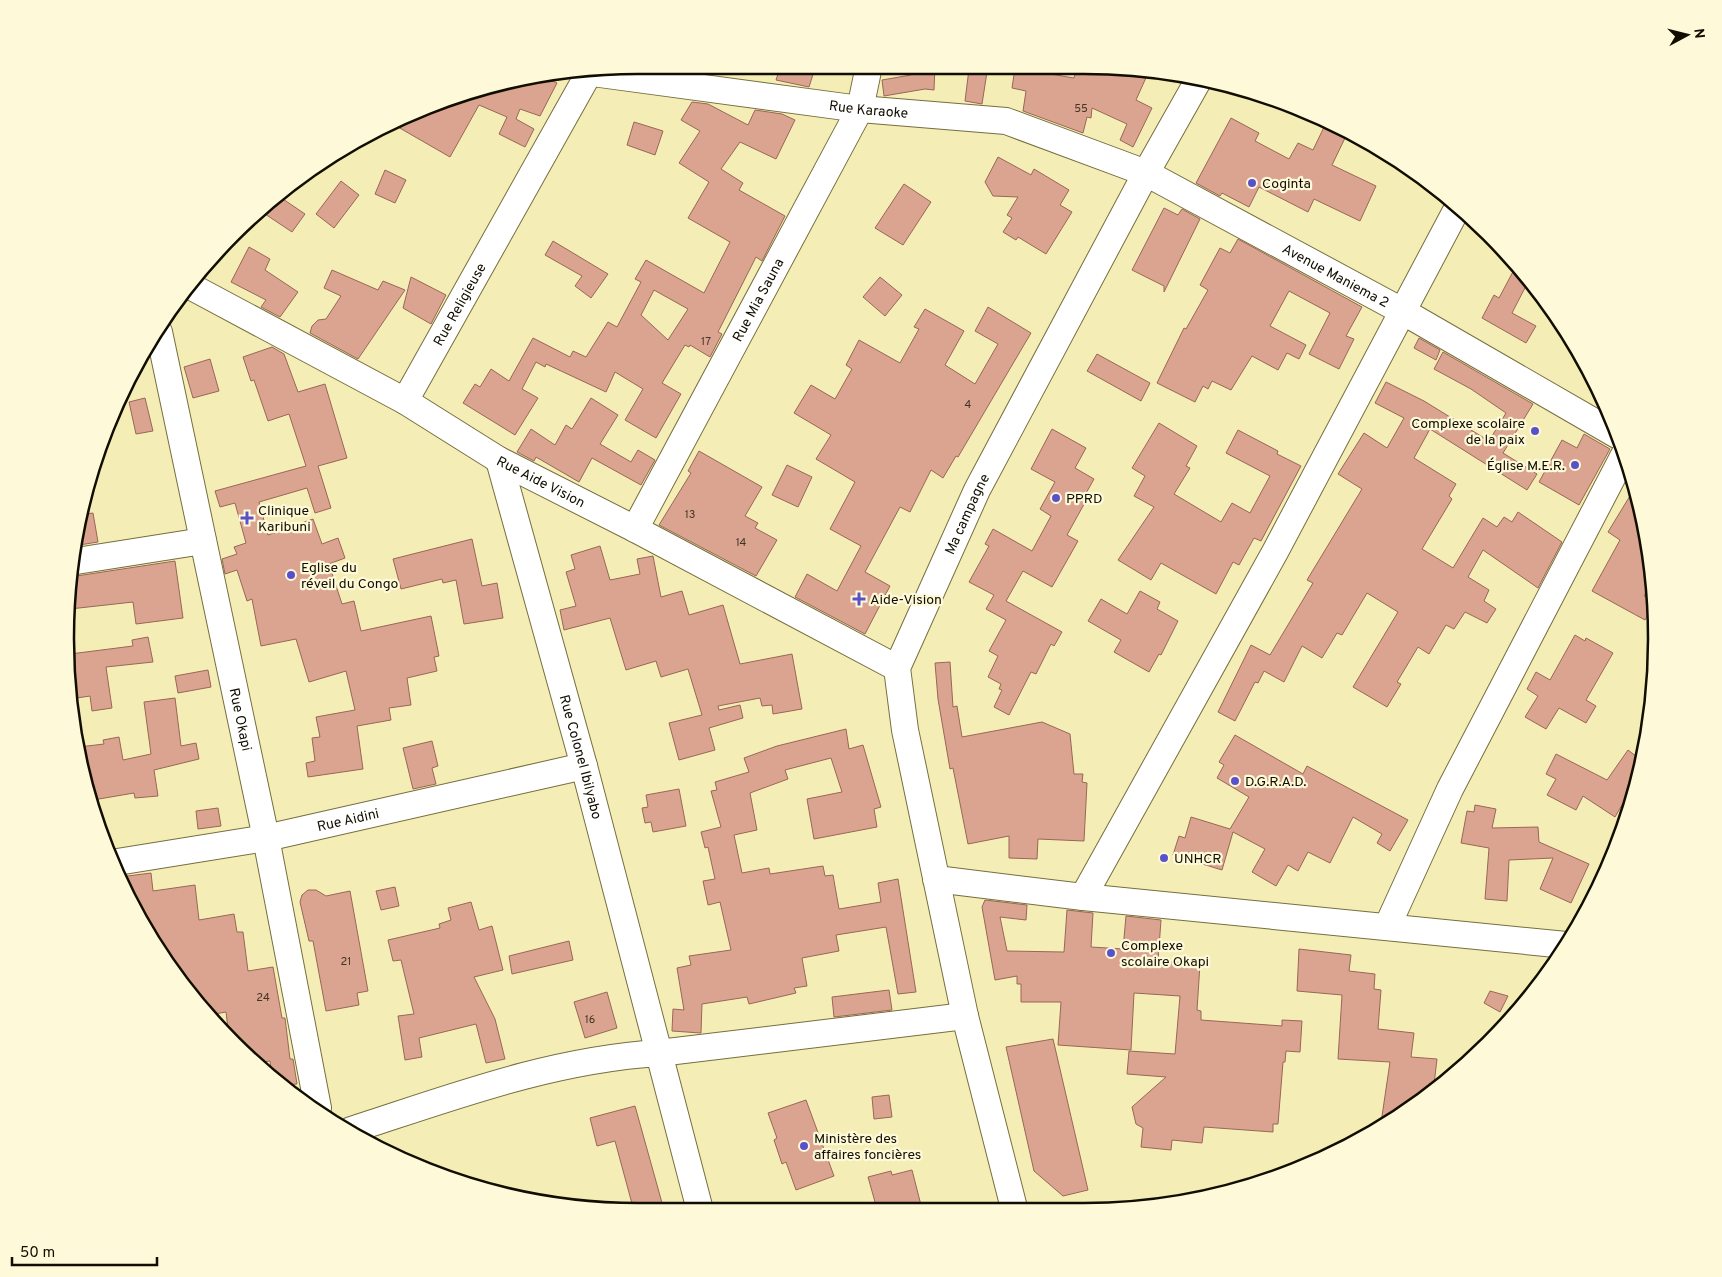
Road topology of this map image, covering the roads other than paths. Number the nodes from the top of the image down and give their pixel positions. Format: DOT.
graph roads {
  1 [pos="867,74"];
  2 [pos="607,75"];
  3 [pos="584,77"];
  4 [pos="1196,86"];
  5 [pos="860,110"];
  6 [pos="1146,173"];
  7 [pos="1454,212"];
  8 [pos="195,289"];
  9 [pos="1402,311"];
  10 [pos="161,337"];
  11 [pos="405,401"];
  12 [pos="1608,430"];
  13 [pos="499,460"];
  14 [pos="1620,463"];
  15 [pos="635,528"];
  16 [pos="203,541"];
  17 [pos="80,560"];
  18 [pos="897,668"];
  19 [pos="584,766"];
  20 [pos="266,838"];
  21 [pos="120,862"];
  22 [pos="936,880"];
  23 [pos="1083,897"];
  24 [pos="1387,927"];
  25 [pos="1558,944"];
  26 [pos="965,1016"];
  27 [pos="659,1053"];
  28 [pos="317,1102"];
  29 [pos="356,1128"];
  30 [pos="698,1203"];
  31 [pos="1017,1203"];
  1 -- 5 [label="street, Rue Mia Sauna"];
  2 -- 5 [label="street, Rue Karaoke"];
  3 -- 11 [label="street, Rue Religieuse"];
  4 -- 6 [label="street"];
  5 -- 6 [label="street, Rue Karaoke"];
  5 -- 15 [label="street, Rue Mia Sauna"];
  6 -- 9 [label="street, Avenue Maniema 2"];
  6 -- 18 [label="street, Ma campagne"];
  7 -- 9 [label="street"];
  8 -- 11 [label="street, Rue Aide Vision"];
  9 -- 12 [label="street, Avenue Maniema 2"];
  9 -- 23 [label="street"];
  10 -- 16 [label="street, Rue Okapi"];
  11 -- 13 [label="street, Rue Aide Vision"];
  13 -- 15 [label="street, Rue Aide Vision"];
  13 -- 19 [label="street, Rue Colonel Ibilyabo"];
  14 -- 24 [label="street"];
  15 -- 18 [label="street, Rue Aide Vision"];
  16 -- 17 [label="street"];
  16 -- 20 [label="street, Rue Okapi"];
  18 -- 22 [label="street"];
  19 -- 20 [label="street, Rue Aidini"];
  19 -- 27 [label="street, Rue Colonel Ibilyabo"];
  20 -- 21 [label="street, Rue Aidini"];
  20 -- 28 [label="street, Rue Okapi"];
  22 -- 23 [label="street"];
  22 -- 26 [label="street"];
  23 -- 24 [label="street"];
  24 -- 25 [label="street"];
  26 -- 27 [label="street"];
  26 -- 31 [label="street"];
  27 -- 29 [label="street"];
  27 -- 30 [label="street, Rue Colonel Ibilyabo"];
}
